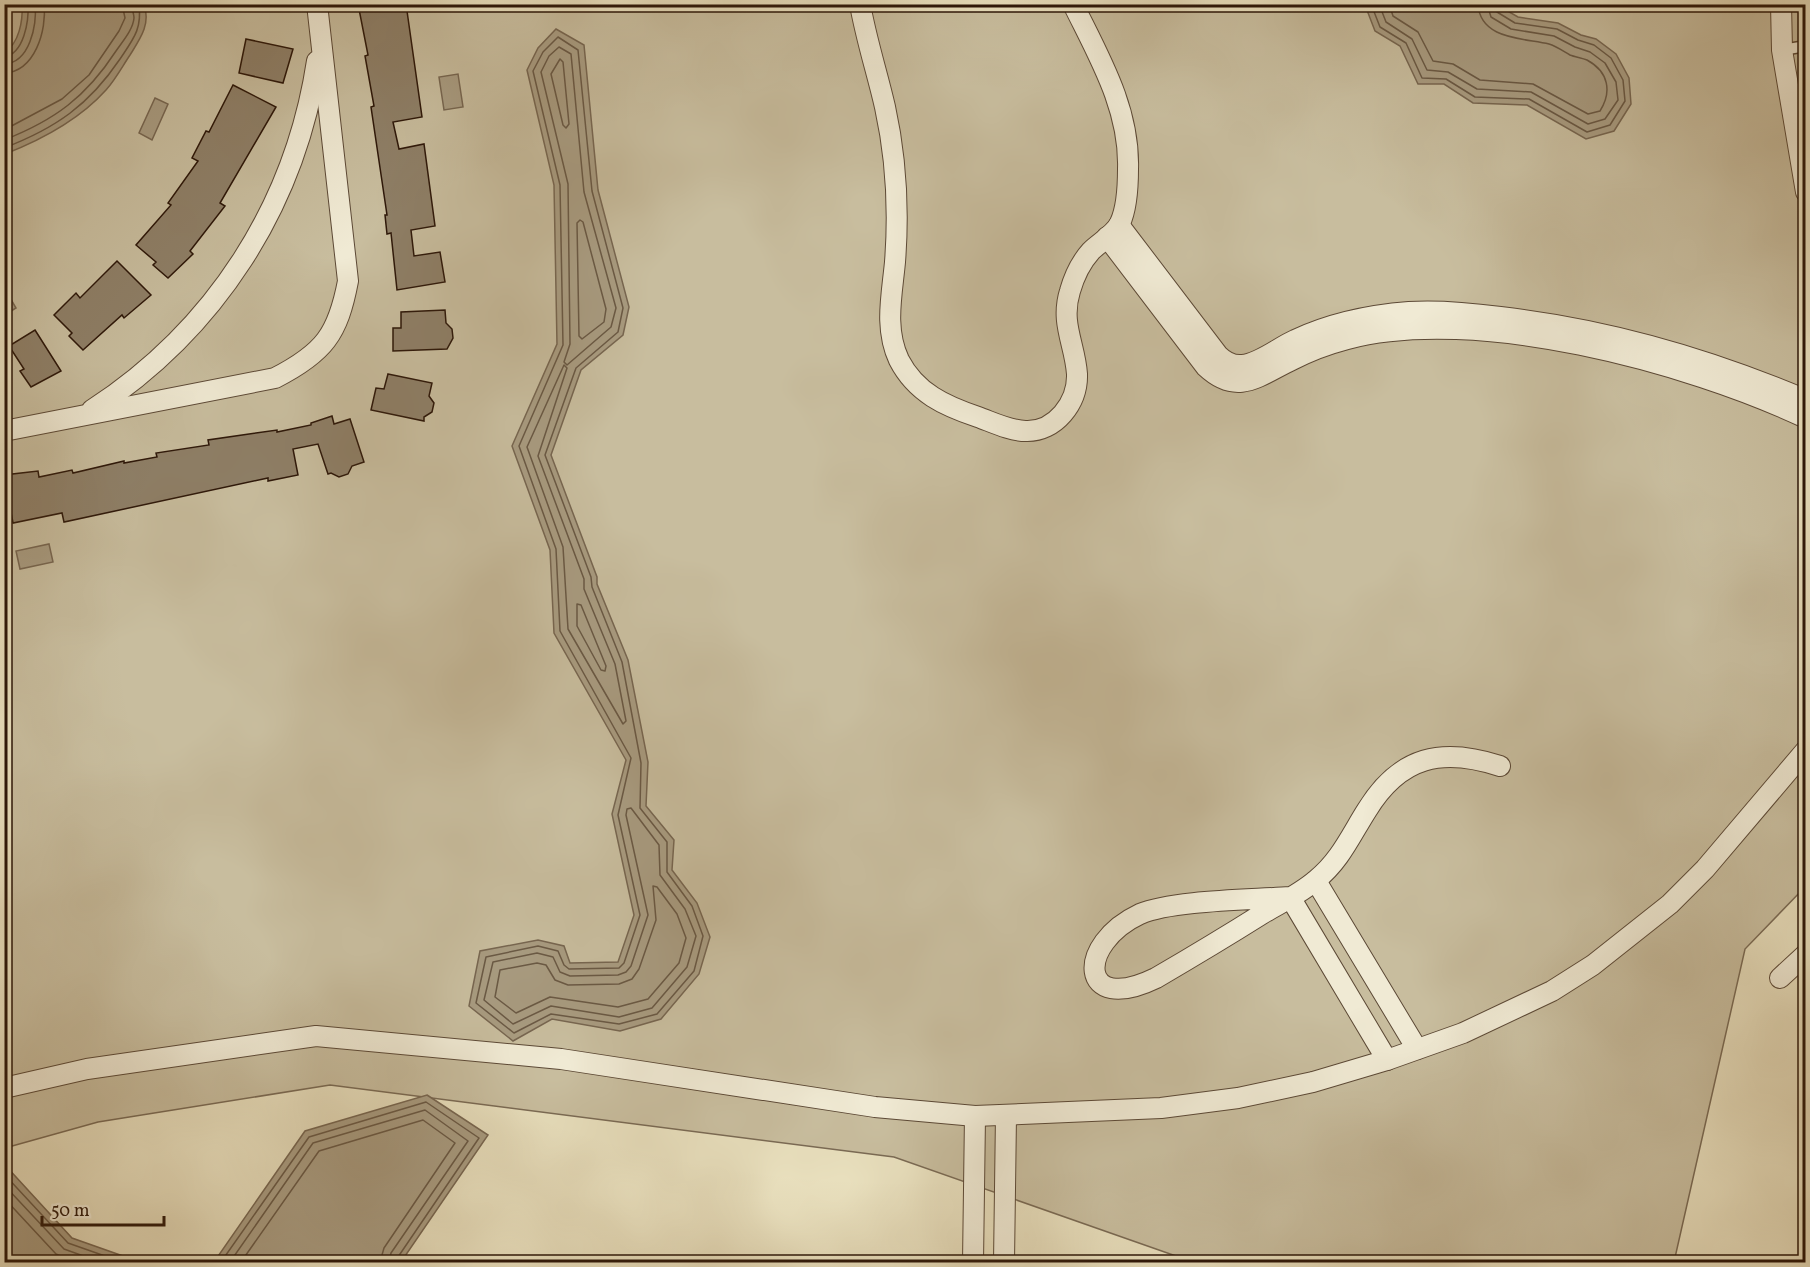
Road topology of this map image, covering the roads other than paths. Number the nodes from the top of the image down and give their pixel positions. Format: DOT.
graph roads {
  1 [pos="318,4"];
  2 [pos="860,4"];
  3 [pos="1073,4"];
  4 [pos="1781,4"];
  5 [pos="320,31"];
  6 [pos="1806,46"];
  7 [pos="1782,50"];
  8 [pos="1806,192"];
  9 [pos="1113,231"];
  10 [pos="1806,399"];
  11 [pos="84,416"];
  12 [pos="1806,418"];
  13 [pos="4,431"];
  14 [pos="1806,750"];
  15 [pos="1500,766"];
  16 [pos="1316,881"];
  17 [pos="1290,897"];
  18 [pos="1806,954"];
  19 [pos="1780,978"];
  20 [pos="1417,1050"];
  21 [pos="1387,1060"];
  22 [pos="4,1088"];
  23 [pos="1006,1115"];
  24 [pos="975,1116"];
  25 [pos="974,1263"];
  26 [pos="1004,1263"];
  1 -- 5 [label="street"];
  2 -- 9 [label="street"];
  3 -- 9 [label="street"];
  4 -- 7 [label="street"];
  5 -- 11 [label="street"];
  5 -- 11 [label="street"];
  6 -- 7 [label="lane"];
  7 -- 8 [label="street"];
  9 -- 10 [label="street"];
  9 -- 12 [label="street"];
  11 -- 13 [label="street"];
  14 -- 20 [label="street"];
  15 -- 16 [label="street"];
  16 -- 17 [label="street"];
  16 -- 20 [label="street"];
  17 -- 17 [label="street"];
  17 -- 21 [label="street"];
  18 -- 19 [label="street"];
  20 -- 21 [label="street"];
  21 -- 23 [label="street"];
  22 -- 24 [label="street"];
  23 -- 24 [label="street"];
  23 -- 26 [label="street"];
  24 -- 25 [label="street"];
}
